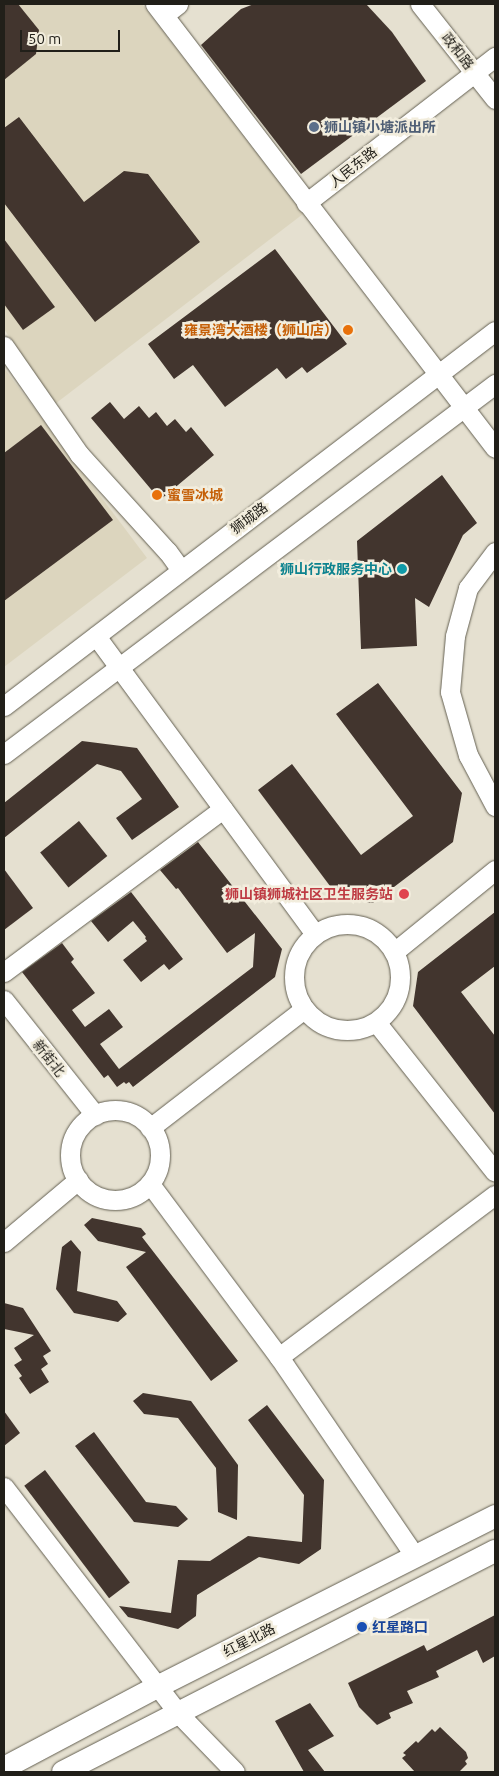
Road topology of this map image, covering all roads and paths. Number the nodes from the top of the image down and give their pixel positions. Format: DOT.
graph roads {
  1 [pos="420,4"];
  2 [pos="166,7"];
  3 [pos="495,57"];
  4 [pos="474,73"];
  5 [pos="495,99"];
  6 [pos="306,203"];
  7 [pos="495,331"];
  8 [pos="4,346"];
  9 [pos="439,374"];
  10 [pos="495,384"];
  11 [pos="465,407"];
  12 [pos="495,448"];
  13 [pos="495,552"];
  14 [pos="181,570"];
  15 [pos="96,636"];
  16 [pos="119,668"];
  17 [pos="4,706"];
  18 [pos="4,754"];
  19 [pos="495,806"];
  20 [pos="223,809"];
  21 [pos="495,870"];
  22 [pos="315,934"];
  23 [pos="394,952"];
  24 [pos="4,972"];
  25 [pos="4,1000"];
  26 [pos="304,1009"];
  27 [pos="376,1022"];
  28 [pos="95,1115"];
  29 [pos="150,1128"];
  30 [pos="495,1172"];
  31 [pos="78,1180"];
  32 [pos="150,1184"];
  33 [pos="495,1195"];
  34 [pos="4,1242"];
  35 [pos="279,1358"];
  36 [pos="7,1497"];
  37 [pos="495,1516"];
  38 [pos="495,1551"];
  39 [pos="415,1556"];
  40 [pos="157,1687"];
  41 [pos="177,1712"];
  42 [pos="4,1768"];
  43 [pos="63,1772"];
  44 [pos="234,1772"];
  1 -- 4 [label="street, 政和路"];
  2 -- 6 [label="street"];
  3 -- 4 [label="street, 人民东路"];
  4 -- 5 [label="street, 政和路"];
  4 -- 6 [label="street, 人民东路"];
  6 -- 9 [label="street"];
  7 -- 9 [label="street, 狮城路"];
  8 -- 14 [label="street"];
  9 -- 11 [label="street"];
  9 -- 14 [label="street, 狮城路"];
  10 -- 11 [label="street"];
  11 -- 12 [label="street"];
  11 -- 16 [label="street"];
  13 -- 19 [label="street"];
  14 -- 15 [label="street, 狮城路"];
  15 -- 16 [label="street"];
  15 -- 17 [label="street, 狮城路"];
  16 -- 18 [label="street"];
  16 -- 20 [label="street"];
  20 -- 22 [label="street"];
  20 -- 24 [label="street"];
  21 -- 23 [label="street"];
  22 -- 23 [label="street"];
  22 -- 26 [label="street"];
  23 -- 27 [label="street"];
  25 -- 28 [label="street, 新街北"];
  26 -- 27 [label="street"];
  26 -- 29 [label="street"];
  27 -- 30 [label="street"];
  28 -- 29 [label="street"];
  28 -- 31 [label="street"];
  29 -- 32 [label="street"];
  31 -- 32 [label="street"];
  31 -- 34 [label="street"];
  32 -- 35 [label="street"];
  33 -- 35 [label="street"];
  35 -- 39 [label="street"];
  36 -- 40 [label="street"];
  37 -- 39 [label="main road, 红星北路"];
  38 -- 41 [label="main road"];
  39 -- 40 [label="main road, 红星北路"];
  40 -- 41 [label="street"];
  40 -- 42 [label="main road, 红星北路"];
  41 -- 43 [label="main road"];
  41 -- 44 [label="street"];
}
